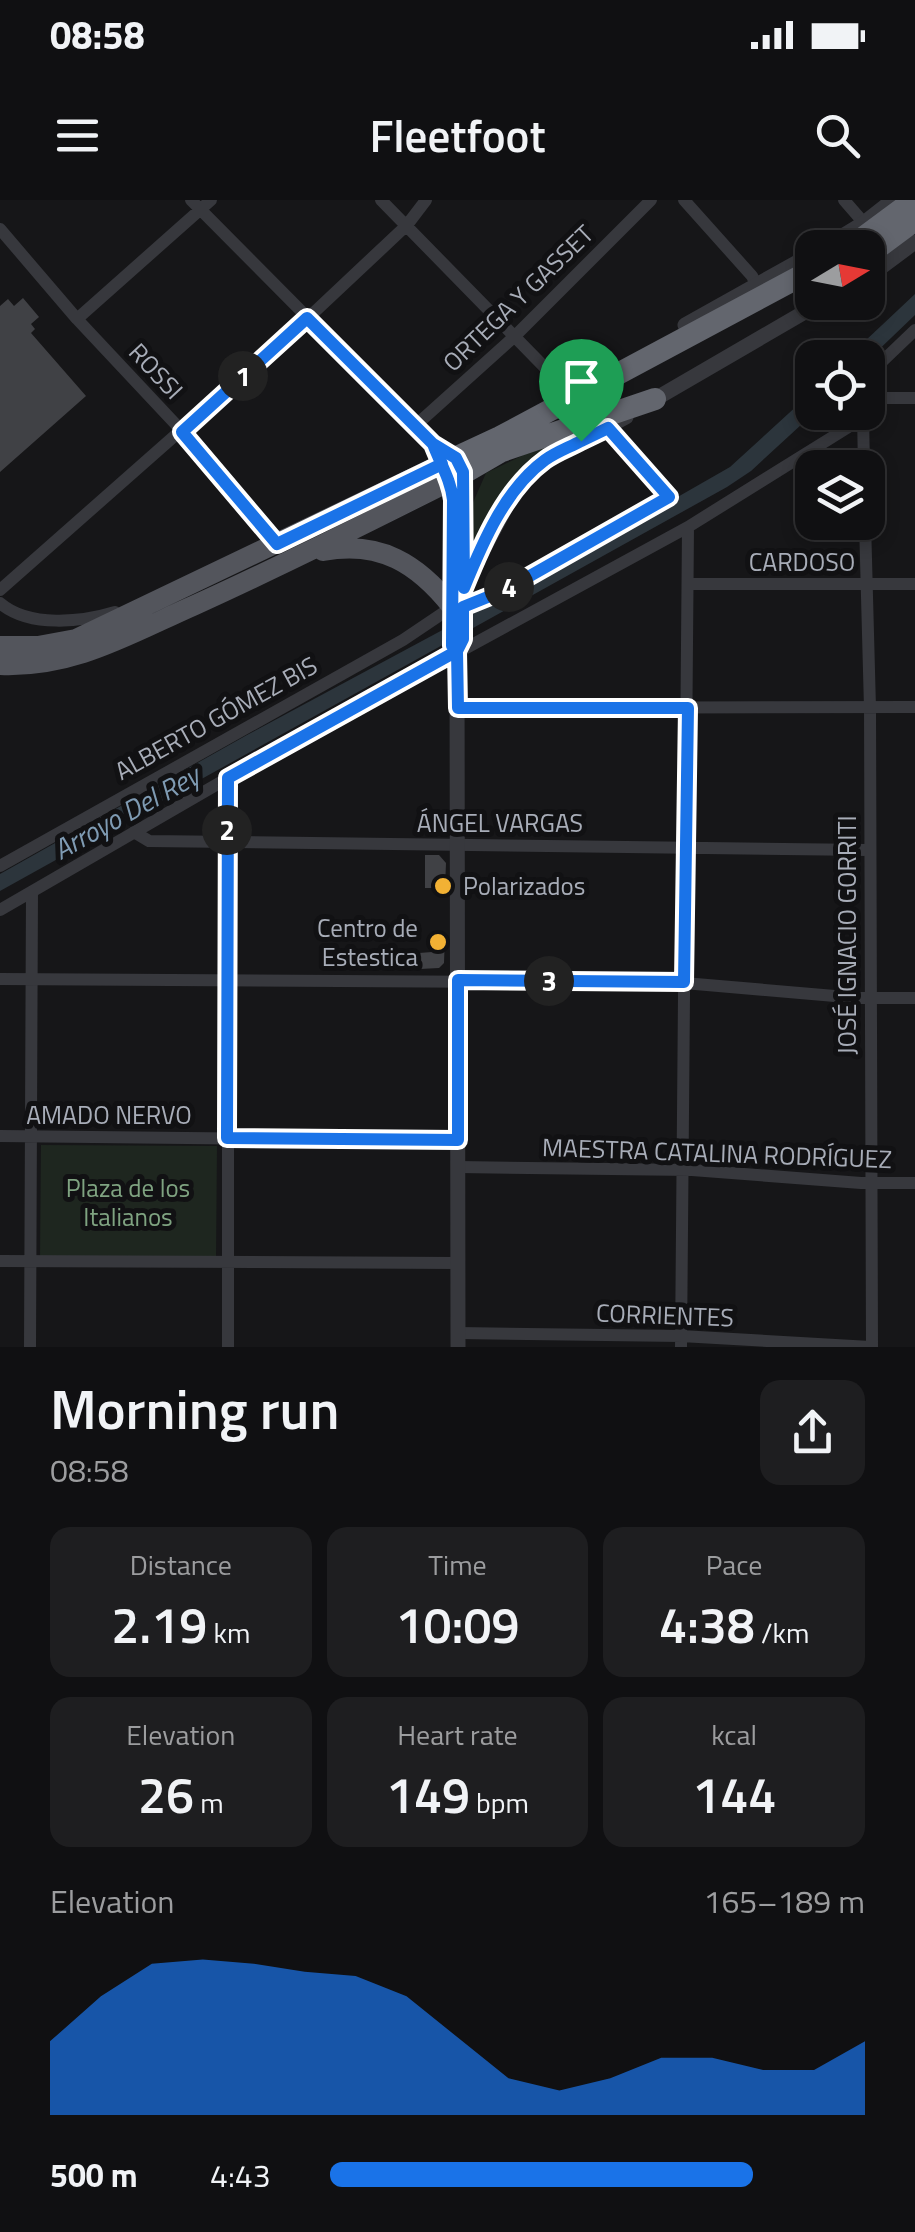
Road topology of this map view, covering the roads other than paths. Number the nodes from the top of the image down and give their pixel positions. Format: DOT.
graph roads {
  1 [pos="382,200"];
  2 [pos="426,200"];
  3 [pos="651,200"];
  4 [pos="684,200"];
  5 [pos="844,200"];
  6 [pos="893,200"];
  7 [pos="914,200"];
  8 [pos="200,203"];
  9 [pos="915,220"];
  10 [pos="864,224"];
  11 [pos="407,225"];
  12 [pos="0,229"];
  13 [pos="854,230"];
  14 [pos="874,230"];
  15 [pos="885,242"];
  16 [pos="915,242"];
  17 [pos="795,264"];
  18 [pos="885,264"];
  19 [pos="795,280"];
  20 [pos="757,286"];
  21 [pos="795,295"];
  22 [pos="307,318"];
  23 [pos="795,318"];
  24 [pos="77,319"];
  25 [pos="915,330"];
  26 [pos="514,336"];
  27 [pos="885,358"];
  28 [pos="564,392"];
  29 [pos="885,398"];
  30 [pos="915,398"];
  31 [pos="655,400"];
  32 [pos="415,426"];
  33 [pos="608,428"];
  34 [pos="840,430"];
  35 [pos="182,432"];
  36 [pos="500,445"];
  37 [pos="449,464"];
  38 [pos="688,527"];
  39 [pos="866,540"];
  40 [pos="277,544"];
  41 [pos="306,554"];
  42 [pos="689,584"];
  43 [pos="867,584"];
  44 [pos="915,584"];
  45 [pos="0,590"];
  46 [pos="175,593"];
  47 [pos="0,604"];
  48 [pos="459,607"];
  49 [pos="457,645"];
  50 [pos="0,646"];
  51 [pos="0,665"];
  52 [pos="915,707"];
  53 [pos="458,708"];
  54 [pos="688,708"];
  55 [pos="870,708"];
  56 [pos="228,778"];
  57 [pos="134,832"];
  58 [pos="226,842"];
  59 [pos="456,846"];
  60 [pos="684,846"];
  61 [pos="868,850"];
  62 [pos="0,866"];
  63 [pos="32,892"];
  64 [pos="0,910"];
  65 [pos="0,978"];
  66 [pos="33,979"];
  67 [pos="458,980"];
  68 [pos="226,981"];
  69 [pos="684,982"];
  70 [pos="870,998"];
  71 [pos="915,998"];
  72 [pos="0,1136"];
  73 [pos="33,1136"];
  74 [pos="227,1138"];
  75 [pos="458,1140"];
  76 [pos="458,1167"];
  77 [pos="682,1170"];
  78 [pos="915,1183"];
  79 [pos="871,1184"];
  80 [pos="0,1261"];
  81 [pos="32,1262"];
  82 [pos="458,1263"];
  83 [pos="228,1264"];
  84 [pos="458,1340"];
  85 [pos="681,1342"];
  86 [pos="30,1347"];
  87 [pos="228,1347"];
  88 [pos="871,1347"];
  1 -- 11 [label="street"];
  2 -- 11 [label="street"];
  3 -- 26 [label="street, ORTEGA Y GASSET"];
  4 -- 20 [label="street"];
  5 -- 10 [label="street"];
  6 -- 10 [label="street"];
  7 -- 14 [label="highway"];
  8 -- 22 [label="street"];
  8 -- 24 [label="street"];
  9 -- 15 [label="highway"];
  10 -- 13 [label="street"];
  11 -- 22 [label="street"];
  11 -- 26 [label="street"];
  12 -- 24 [label="street, ROSSI"];
  16 -- 18 [label="street"];
  17 -- 20 [label="street"];
  19 -- 36 [label="highway"];
  20 -- 28 [label="street"];
  21 -- 36 [label="highway"];
  22 -- 32 [label="street"];
  22 -- 35 [label="street"];
  23 -- 31 [label="street"];
  24 -- 35 [label="street, ROSSI"];
  25 -- 27 [label="street"];
  26 -- 28 [label="street"];
  26 -- 32 [label="street, ORTEGA Y GASSET"];
  28 -- 36 [label="highway"];
  29 -- 30 [label="street"];
  31 -- 33 [label="street"];
  31 -- 36 [label="highway"];
  32 -- 37 [label="street"];
  33 -- 48 [label="street"];
  33 -- 48 [label="street, ALBERTO GÓMEZ BIS"];
  34 -- 38 [label="street"];
  35 -- 40 [label="street, ROSSI"];
  35 -- 45 [label="street"];
  36 -- 37 [label="highway"];
  37 -- 40 [label="main road"];
  37 -- 41 [label="main road"];
  37 -- 48 [label="street"];
  38 -- 42 [label="street"];
  38 -- 49 [label="street"];
  39 -- 43 [label="street, JOSÉ IGNACIO GORRITI"];
  40 -- 46 [label="main road"];
  41 -- 48 [label="main road"];
  41 -- 51 [label="main road"];
  42 -- 43 [label="street, CARDOSO"];
  42 -- 54 [label="street"];
  43 -- 44 [label="street, CARDOSO"];
  43 -- 55 [label="street, JOSÉ IGNACIO GORRITI"];
  46 -- 47 [label="street"];
  46 -- 50 [label="main road"];
  48 -- 49 [label="street"];
  48 -- 62 [label="street, ALBERTO GÓMEZ BIS"];
  49 -- 53 [label="street"];
  49 -- 56 [label="street"];
  52 -- 55 [label="street"];
  53 -- 54 [label="street"];
  53 -- 59 [label="street"];
  54 -- 55 [label="street"];
  54 -- 60 [label="street"];
  55 -- 61 [label="street, JOSÉ IGNACIO GORRITI"];
  56 -- 57 [label="street"];
  56 -- 58 [label="street"];
  57 -- 58 [label="street, ÁNGEL VARGAS"];
  57 -- 63 [label="street"];
  58 -- 59 [label="street, ÁNGEL VARGAS"];
  58 -- 68 [label="street"];
  59 -- 60 [label="street, ÁNGEL VARGAS"];
  59 -- 67 [label="street"];
  60 -- 61 [label="street, ÁNGEL VARGAS"];
  60 -- 69 [label="street"];
  61 -- 70 [label="street, JOSÉ IGNACIO GORRITI"];
  63 -- 64 [label="street"];
  63 -- 66 [label="street"];
  65 -- 66 [label="street"];
  66 -- 68 [label="street"];
  66 -- 73 [label="street"];
  67 -- 68 [label="street"];
  67 -- 69 [label="street"];
  67 -- 75 [label="street"];
  68 -- 74 [label="street"];
  69 -- 70 [label="street"];
  69 -- 77 [label="street"];
  70 -- 71 [label="street"];
  70 -- 79 [label="street, JOSÉ IGNACIO GORRITI"];
  72 -- 73 [label="street, AMADO NERVO"];
  73 -- 74 [label="street, AMADO NERVO"];
  73 -- 81 [label="street"];
  74 -- 75 [label="street, AMADO NERVO"];
  74 -- 83 [label="street"];
  75 -- 76 [label="street"];
  76 -- 77 [label="street, MAESTRA CATALINA RODRÍGUEZ"];
  76 -- 82 [label="street"];
  77 -- 79 [label="street, MAESTRA CATALINA RODRÍGUEZ"];
  77 -- 85 [label="street"];
  78 -- 79 [label="street, MAESTRA CATALINA RODRÍGUEZ"];
  79 -- 88 [label="street, JOSÉ IGNACIO GORRITI"];
  80 -- 81 [label="street"];
  81 -- 83 [label="street"];
  81 -- 86 [label="street"];
  82 -- 83 [label="street"];
  82 -- 84 [label="street"];
  83 -- 87 [label="street"];
  84 -- 85 [label="street, CORRIENTES"];
  85 -- 88 [label="street, CORRIENTES"];
}
